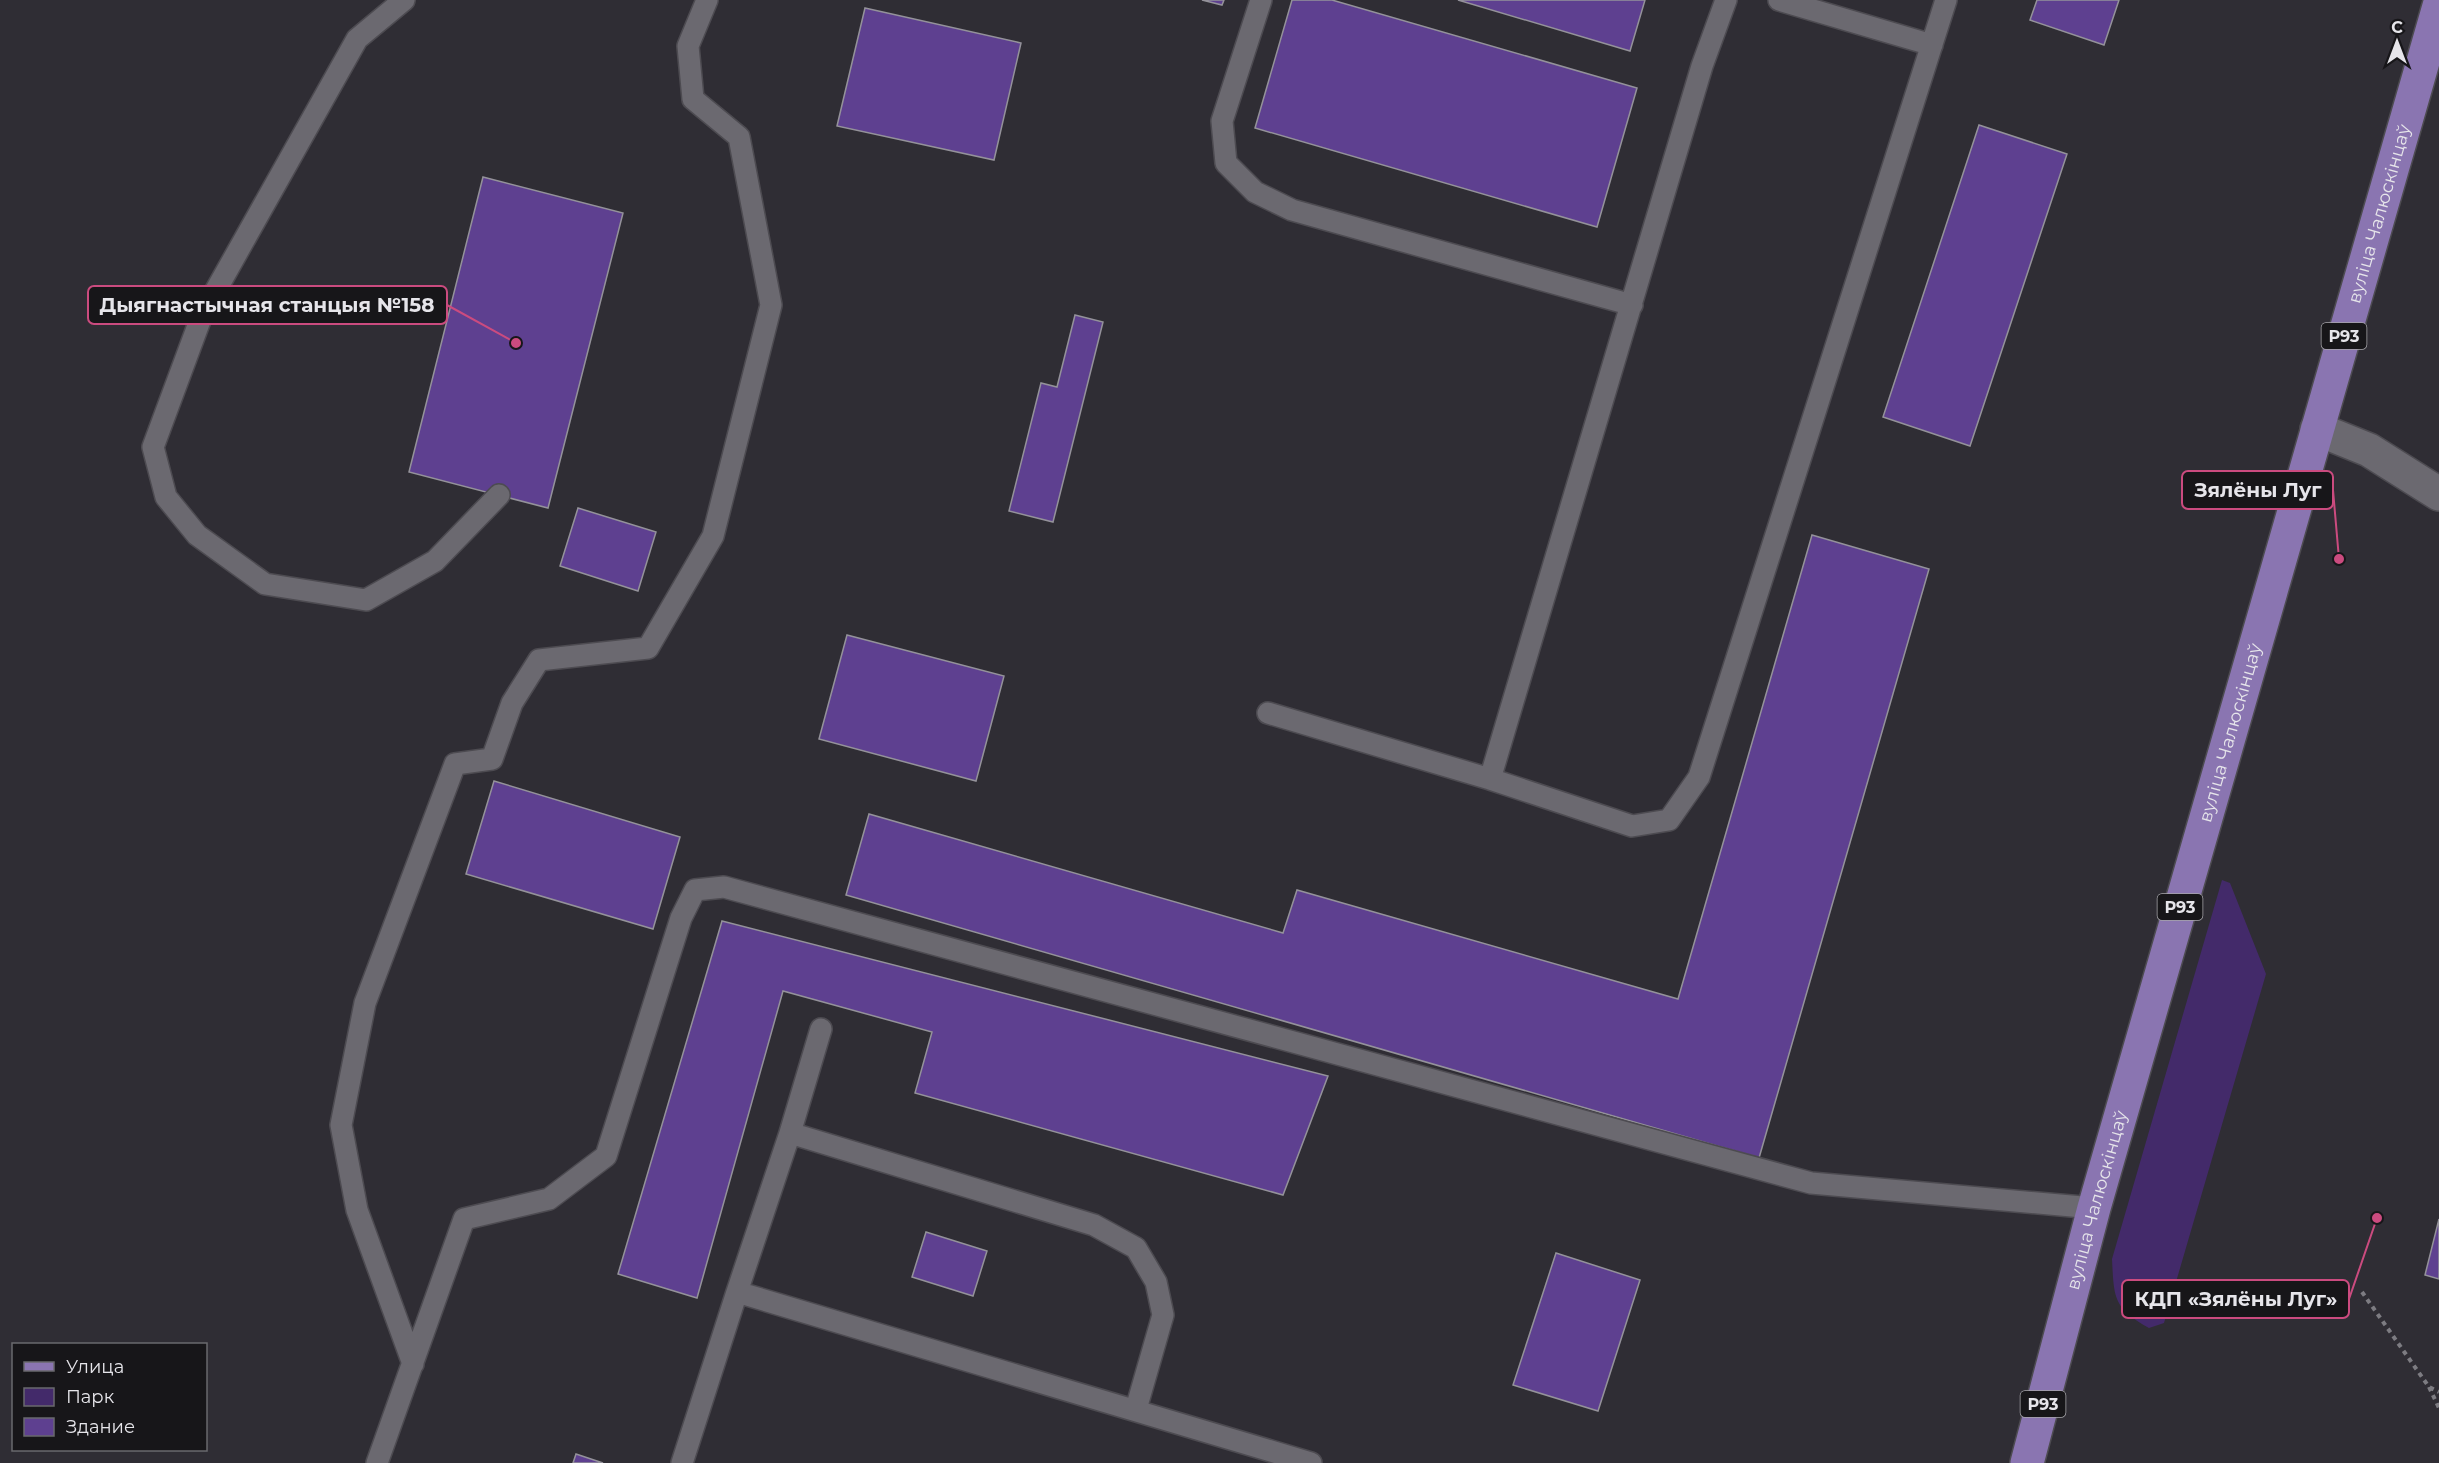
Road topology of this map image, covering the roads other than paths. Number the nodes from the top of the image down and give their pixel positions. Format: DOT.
graph roads {
  1 [pos="404,0"];
  2 [pos="707,0"];
  3 [pos="1261,0"];
  4 [pos="1726,0"];
  5 [pos="1779,0"];
  6 [pos="1946,0"];
  7 [pos="2439,6"];
  8 [pos="1932,45"];
  9 [pos="1632,304"];
  10 [pos="2317,429"];
  11 [pos="2439,494"];
  12 [pos="499,495"];
  13 [pos="1268,713"];
  14 [pos="1490,778"];
  15 [pos="821,1029"];
  16 [pos="790,1133"];
  17 [pos="2094,1208"];
  18 [pos="737,1292"];
  19 [pos="413,1364"];
  20 [pos="1136,1409"];
  21 [pos="378,1463"];
  22 [pos="682,1463"];
  23 [pos="1311,1463"];
  24 [pos="2027,1463"];
  1 -- 12 [label="lane"];
  2 -- 19 [label="lane"];
  3 -- 9 [label="lane"];
  4 -- 9 [label="lane"];
  5 -- 8 [label="lane"];
  6 -- 8 [label="lane"];
  7 -- 10 [label="main road, вуліца Чалюскінцаў / Р93"];
  8 -- 14 [label="lane"];
  9 -- 14 [label="lane"];
  10 -- 11 [label="street"];
  10 -- 17 [label="main road, вуліца Чалюскінцаў / Р93"];
  13 -- 14 [label="lane"];
  15 -- 16 [label="lane"];
  16 -- 18 [label="lane"];
  16 -- 20 [label="lane"];
  17 -- 19 [label="lane"];
  17 -- 24 [label="main road, вуліца Чалюскінцаў / Р93"];
  18 -- 20 [label="lane"];
  18 -- 22 [label="lane"];
  19 -- 21 [label="lane"];
  20 -- 23 [label="lane"];
}
